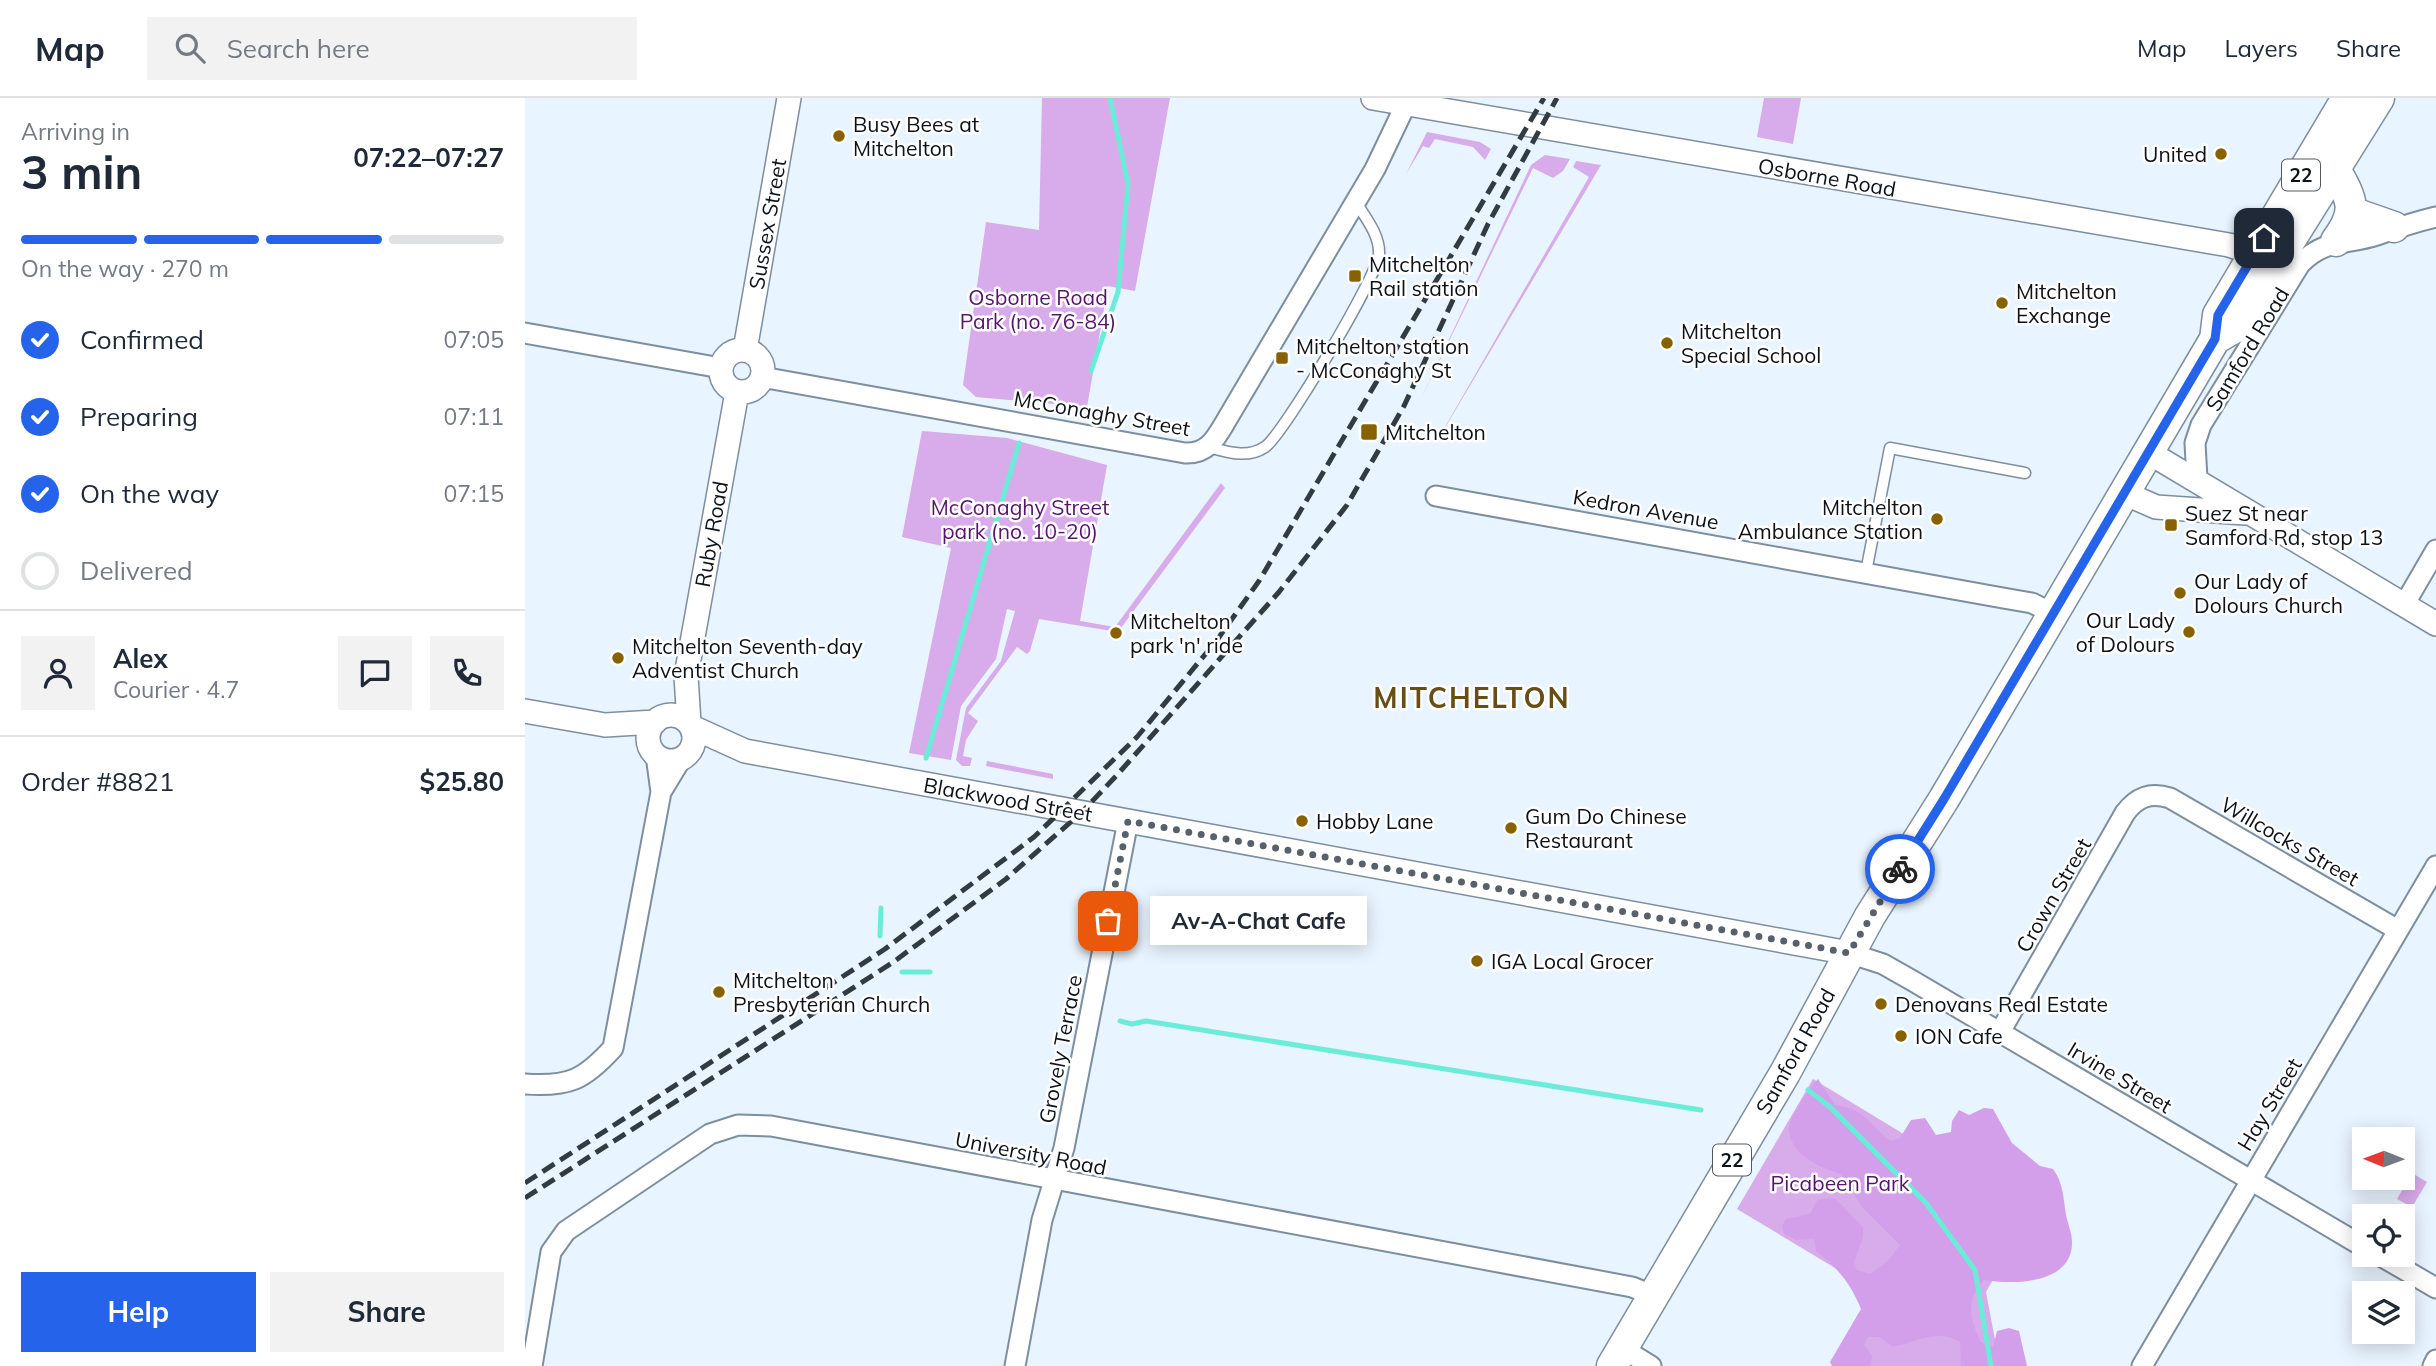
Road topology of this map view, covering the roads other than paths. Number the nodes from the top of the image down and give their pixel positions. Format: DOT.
graph roads {
  1 [pos="789,98"];
  2 [pos="1373,98"];
  3 [pos="2347,98"];
  4 [pos="2379,98"];
  5 [pos="1406,104"];
  6 [pos="2336,171"];
  7 [pos="1356,201"];
  8 [pos="2351,212"];
  9 [pos="2436,217"];
  10 [pos="2394,227"];
  11 [pos="2336,241"];
  12 [pos="2267,257"];
  13 [pos="525,333"];
  14 [pos="745,350"];
  15 [pos="721,368"];
  16 [pos="762,377"];
  17 [pos="737,392"];
  18 [pos="1208,447"];
  19 [pos="2148,452"];
  20 [pos="2025,473"];
  21 [pos="2197,479"];
  22 [pos="2125,493"];
  23 [pos="1436,496"];
  24 [pos="2248,513"];
  25 [pos="2436,550"];
  26 [pos="1866,572"];
  27 [pos="2404,605"];
  28 [pos="2054,614"];
  29 [pos="2436,624"];
  30 [pos="686,676"];
  31 [pos="525,710"];
  32 [pos="658,719"];
  33 [pos="605,725"];
  34 [pos="690,725"];
  35 [pos="745,751"];
  36 [pos="654,752"];
  37 [pos="683,757"];
  38 [pos="661,792"];
  39 [pos="2157,795"];
  40 [pos="1128,821"];
  41 [pos="2436,866"];
  42 [pos="2398,930"];
  43 [pos="1849,953"];
  44 [pos="2000,1032"];
  45 [pos="525,1084"];
  46 [pos="1054,1181"];
  47 [pos="2250,1181"];
  48 [pos="2352,1240"];
  49 [pos="2400,1267"];
  50 [pos="2436,1288"];
  51 [pos="1652,1295"];
  52 [pos="1617,1357"];
  53 [pos="2436,1360"];
  54 [pos="532,1366"];
  55 [pos="1015,1366"];
  56 [pos="1651,1366"];
  57 [pos="2142,1366"];
  58 [pos="2433,1366"];
  1 -- 14 [label="street, Sussex Street"];
  2 -- 5 [label="street, Osborne Road"];
  3 -- 12 [label="main road, Samford Road / 22"];
  4 -- 6 [label="main road, Samford Road / 22"];
  5 -- 7 [label="street, McConaghy Street"];
  5 -- 12 [label="street, Osborne Road"];
  6 -- 8 [label="main road"];
  6 -- 12 [label="main road, Samford Road / 22"];
  7 -- 18 [label="street, McConaghy Street"];
  7 -- 18 [label="lane"];
  8 -- 10 [label="main road"];
  8 -- 11 [label="main road"];
  9 -- 10 [label="street"];
  10 -- 11 [label="street"];
  11 -- 21 [label="street, Samford Road"];
  12 -- 19 [label="main road, Samford Road / 22"];
  13 -- 15 [label="street"];
  14 -- 15 [label="street"];
  14 -- 16 [label="street"];
  15 -- 17 [label="street"];
  16 -- 17 [label="street"];
  16 -- 18 [label="street, McConaghy Street"];
  17 -- 30 [label="street, Ruby Road"];
  19 -- 21 [label="street"];
  19 -- 22 [label="main road, Samford Road / 22"];
  20 -- 26 [label="lane"];
  21 -- 24 [label="street"];
  22 -- 24 [label="street"];
  22 -- 28 [label="main road, Samford Road / 22"];
  23 -- 26 [label="street, Kedron Avenue"];
  24 -- 27 [label="street"];
  25 -- 27 [label="street"];
  26 -- 28 [label="street, Kedron Avenue"];
  27 -- 29 [label="street"];
  28 -- 43 [label="main road, Samford Road / 22"];
  30 -- 32 [label="street, Ruby Road"];
  30 -- 34 [label="street, Ruby Road"];
  31 -- 33 [label="street"];
  32 -- 33 [label="street"];
  32 -- 34 [label="street"];
  32 -- 36 [label="street"];
  33 -- 36 [label="street"];
  34 -- 35 [label="street, Blackwood Street"];
  34 -- 37 [label="street"];
  35 -- 37 [label="street, Blackwood Street"];
  35 -- 40 [label="street, Blackwood Street"];
  36 -- 37 [label="street"];
  36 -- 38 [label="street"];
  37 -- 38 [label="street"];
  38 -- 45 [label="street"];
  39 -- 42 [label="street, Willcocks Street"];
  39 -- 44 [label="street, Crown Street"];
  40 -- 43 [label="street, Blackwood Street"];
  40 -- 46 [label="street, Grovely Terrace"];
  41 -- 42 [label="street, Hay Street"];
  42 -- 47 [label="street, Hay Street"];
  43 -- 44 [label="street, Irvine Street"];
  43 -- 51 [label="main road, Samford Road / 22"];
  44 -- 47 [label="street, Irvine Street"];
  46 -- 51 [label="street, University Road"];
  46 -- 54 [label="street, University Road"];
  46 -- 55 [label="street, Grovely Terrace"];
  47 -- 48 [label="street, Irvine Street"];
  47 -- 57 [label="street, Hay Street"];
  49 -- 50 [label="street"];
  51 -- 52 [label="main road, Samford Road / 22"];
  52 -- 56 [label="street"];
  53 -- 58 [label="street"];
}
